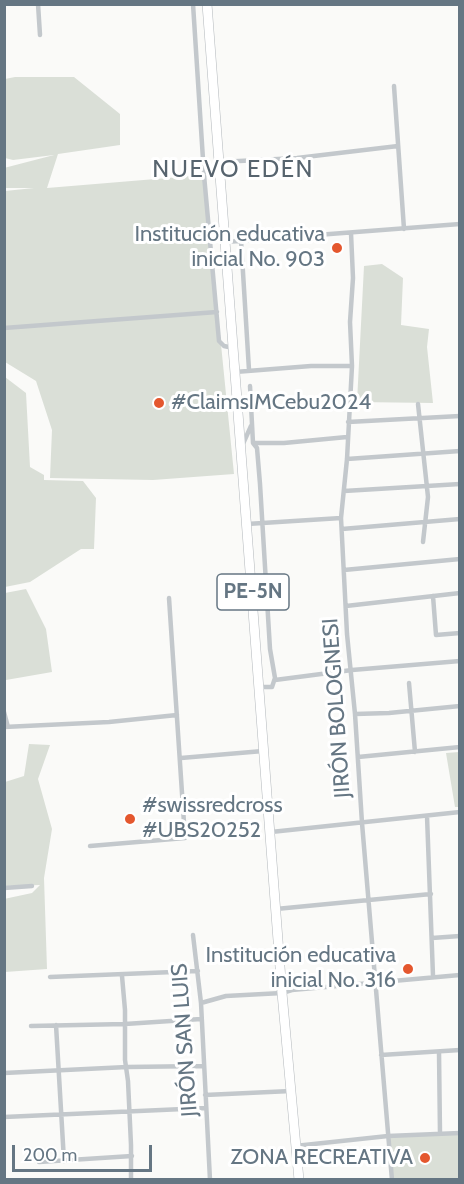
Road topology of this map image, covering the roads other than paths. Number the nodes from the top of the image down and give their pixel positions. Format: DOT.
graph roads {
  1 [pos="38,4"];
  2 [pos="193,4"];
  3 [pos="207,4"];
  4 [pos="39,35"];
  5 [pos="394,86"];
  6 [pos="398,146"];
  7 [pos="220,162"];
  8 [pos="459,224"];
  9 [pos="404,229"];
  10 [pos="351,232"];
  11 [pos="241,240"];
  12 [pos="226,242"];
  13 [pos="217,312"];
  14 [pos="4,328"];
  15 [pos="234,348"];
  16 [pos="352,366"];
  17 [pos="249,370"];
  18 [pos="235,372"];
  19 [pos="250,386"];
  20 [pos="418,404"];
  21 [pos="459,416"];
  22 [pos="420,419"];
  23 [pos="348,422"];
  24 [pos="252,424"];
  25 [pos="347,436"];
  26 [pos="254,443"];
  27 [pos="242,446"];
  28 [pos="459,451"];
  29 [pos="423,453"];
  30 [pos="347,459"];
  31 [pos="459,484"];
  32 [pos="427,486"];
  33 [pos="344,492"];
  34 [pos="341,518"];
  35 [pos="459,519"];
  36 [pos="426,521"];
  37 [pos="262,522"];
  38 [pos="248,524"];
  39 [pos="342,529"];
  40 [pos="423,542"];
  41 [pos="459,559"];
  42 [pos="344,570"];
  43 [pos="459,593"];
  44 [pos="432,596"];
  45 [pos="169,598"];
  46 [pos="346,606"];
  47 [pos="459,633"];
  48 [pos="459,661"];
  49 [pos="352,670"];
  50 [pos="274,680"];
  51 [pos="409,683"];
  52 [pos="260,687"];
  53 [pos="459,706"];
  54 [pos="412,711"];
  55 [pos="4,712"];
  56 [pos="355,714"];
  57 [pos="177,716"];
  58 [pos="6,727"];
  59 [pos="459,747"];
  60 [pos="265,751"];
  61 [pos="416,752"];
  62 [pos="358,757"];
  63 [pos="181,758"];
  64 [pos="459,812"];
  65 [pos="427,816"];
  66 [pos="362,823"];
  67 [pos="271,832"];
  68 [pos="90,846"];
  69 [pos="32,886"];
  70 [pos="4,888"];
  71 [pos="431,894"];
  72 [pos="368,902"];
  73 [pos="276,909"];
  74 [pos="193,935"];
  75 [pos="459,936"];
  76 [pos="432,938"];
  77 [pos="198,971"];
  78 [pos="459,975"];
  79 [pos="122,976"];
  80 [pos="433,976"];
  81 [pos="50,977"];
  82 [pos="374,982"];
  83 [pos="282,993"];
  84 [pos="201,1003"];
  85 [pos="201,1018"];
  86 [pos="125,1024"];
  87 [pos="56,1025"];
  88 [pos="31,1026"];
  89 [pos="459,1050"];
  90 [pos="439,1052"];
  91 [pos="381,1055"];
  92 [pos="204,1066"];
  93 [pos="127,1067"];
  94 [pos="59,1070"];
  95 [pos="4,1073"];
  96 [pos="291,1091"];
  97 [pos="205,1095"];
  98 [pos="206,1108"];
  99 [pos="130,1111"];
  100 [pos="62,1114"];
  101 [pos="4,1117"];
  102 [pos="459,1132"];
  103 [pos="440,1134"];
  104 [pos="388,1136"];
  105 [pos="295,1146"];
  106 [pos="132,1156"];
  107 [pos="39,1161"];
  108 [pos="64,1161"];
  109 [pos="131,1179"];
  110 [pos="210,1179"];
  111 [pos="299,1179"];
  112 [pos="392,1179"];
  1 -- 4 [label="street"];
  2 -- 13 [label="street"];
  3 -- 7 [label="highway, PE-5N"];
  5 -- 6 [label="street"];
  6 -- 7 [label="street"];
  6 -- 9 [label="street"];
  7 -- 12 [label="highway, PE-5N"];
  8 -- 9 [label="street"];
  9 -- 10 [label="street"];
  10 -- 11 [label="street"];
  10 -- 16 [label="street, JIRÓN BOLOGNESI"];
  11 -- 12 [label="street"];
  11 -- 17 [label="street"];
  12 -- 15 [label="highway, PE-5N"];
  13 -- 14 [label="street"];
  13 -- 15 [label="street"];
  15 -- 18 [label="highway, PE-5N"];
  16 -- 17 [label="street"];
  16 -- 23 [label="street, JIRÓN BOLOGNESI"];
  17 -- 18 [label="street"];
  18 -- 27 [label="highway, PE-5N"];
  19 -- 24 [label="street"];
  20 -- 22 [label="street"];
  21 -- 22 [label="street"];
  22 -- 23 [label="street"];
  22 -- 29 [label="street"];
  23 -- 25 [label="street, JIRÓN BOLOGNESI"];
  24 -- 26 [label="street"];
  24 -- 27 [label="street"];
  25 -- 26 [label="street"];
  25 -- 30 [label="street, JIRÓN BOLOGNESI"];
  26 -- 37 [label="street"];
  27 -- 38 [label="highway, PE-5N"];
  28 -- 29 [label="street"];
  29 -- 30 [label="street"];
  29 -- 32 [label="street"];
  30 -- 33 [label="street, JIRÓN BOLOGNESI"];
  31 -- 32 [label="street"];
  32 -- 33 [label="street"];
  32 -- 36 [label="street"];
  33 -- 34 [label="street, JIRÓN BOLOGNESI"];
  34 -- 37 [label="street"];
  34 -- 39 [label="street, JIRÓN BOLOGNESI"];
  35 -- 36 [label="street"];
  36 -- 39 [label="street"];
  36 -- 40 [label="street"];
  37 -- 38 [label="street"];
  37 -- 50 [label="street"];
  38 -- 52 [label="highway, PE-5N"];
  39 -- 42 [label="street, JIRÓN BOLOGNESI"];
  41 -- 42 [label="street"];
  42 -- 46 [label="street, JIRÓN BOLOGNESI"];
  43 -- 44 [label="street"];
  44 -- 46 [label="street"];
  44 -- 47 [label="street"];
  45 -- 57 [label="street"];
  46 -- 49 [label="street, JIRÓN BOLOGNESI"];
  48 -- 49 [label="street"];
  49 -- 50 [label="street"];
  49 -- 56 [label="street, JIRÓN BOLOGNESI"];
  50 -- 52 [label="street"];
  51 -- 54 [label="street"];
  52 -- 60 [label="highway, PE-5N"];
  53 -- 54 [label="street"];
  54 -- 56 [label="street"];
  54 -- 61 [label="street"];
  55 -- 58 [label="street"];
  56 -- 62 [label="street, JIRÓN BOLOGNESI"];
  57 -- 58 [label="street"];
  57 -- 63 [label="street"];
  59 -- 61 [label="street"];
  60 -- 63 [label="street"];
  60 -- 67 [label="highway, PE-5N"];
  61 -- 62 [label="street"];
  62 -- 66 [label="street, JIRÓN BOLOGNESI"];
  63 -- 68 [label="street"];
  64 -- 65 [label="street"];
  65 -- 66 [label="street"];
  65 -- 71 [label="street"];
  66 -- 67 [label="street"];
  66 -- 72 [label="street, JIRÓN BOLOGNESI"];
  67 -- 73 [label="highway, PE-5N"];
  69 -- 70 [label="street"];
  71 -- 72 [label="street"];
  71 -- 76 [label="street"];
  72 -- 73 [label="street"];
  72 -- 82 [label="street, JIRÓN BOLOGNESI"];
  73 -- 83 [label="highway, PE-5N"];
  74 -- 77 [label="street, JIRÓN SAN LUIS"];
  75 -- 76 [label="street"];
  76 -- 80 [label="street"];
  77 -- 79 [label="street"];
  77 -- 84 [label="street, JIRÓN SAN LUIS"];
  78 -- 80 [label="street"];
  79 -- 81 [label="street"];
  79 -- 86 [label="street"];
  80 -- 82 [label="street"];
  82 -- 83 [label="street"];
  82 -- 91 [label="street, JIRÓN BOLOGNESI"];
  83 -- 84 [label="street"];
  83 -- 96 [label="highway, PE-5N"];
  84 -- 85 [label="street, JIRÓN SAN LUIS"];
  85 -- 86 [label="street"];
  85 -- 92 [label="street, JIRÓN SAN LUIS"];
  86 -- 87 [label="street"];
  86 -- 93 [label="street"];
  87 -- 88 [label="street"];
  87 -- 94 [label="street"];
  89 -- 90 [label="street"];
  90 -- 91 [label="street"];
  90 -- 103 [label="street"];
  91 -- 104 [label="street, JIRÓN BOLOGNESI"];
  92 -- 93 [label="street"];
  92 -- 97 [label="street, JIRÓN SAN LUIS"];
  93 -- 94 [label="street"];
  93 -- 99 [label="street"];
  94 -- 95 [label="street"];
  94 -- 100 [label="street"];
  96 -- 97 [label="street"];
  96 -- 105 [label="highway, PE-5N"];
  97 -- 98 [label="street, JIRÓN SAN LUIS"];
  98 -- 99 [label="street"];
  98 -- 110 [label="street, JIRÓN SAN LUIS"];
  99 -- 100 [label="street"];
  99 -- 106 [label="street"];
  100 -- 101 [label="street"];
  100 -- 108 [label="street"];
  102 -- 103 [label="street"];
  103 -- 104 [label="street"];
  104 -- 105 [label="street"];
  104 -- 112 [label="street, JIRÓN BOLOGNESI"];
  105 -- 111 [label="highway, PE-5N"];
  106 -- 108 [label="street"];
  106 -- 109 [label="street"];
  107 -- 108 [label="street"];
}
